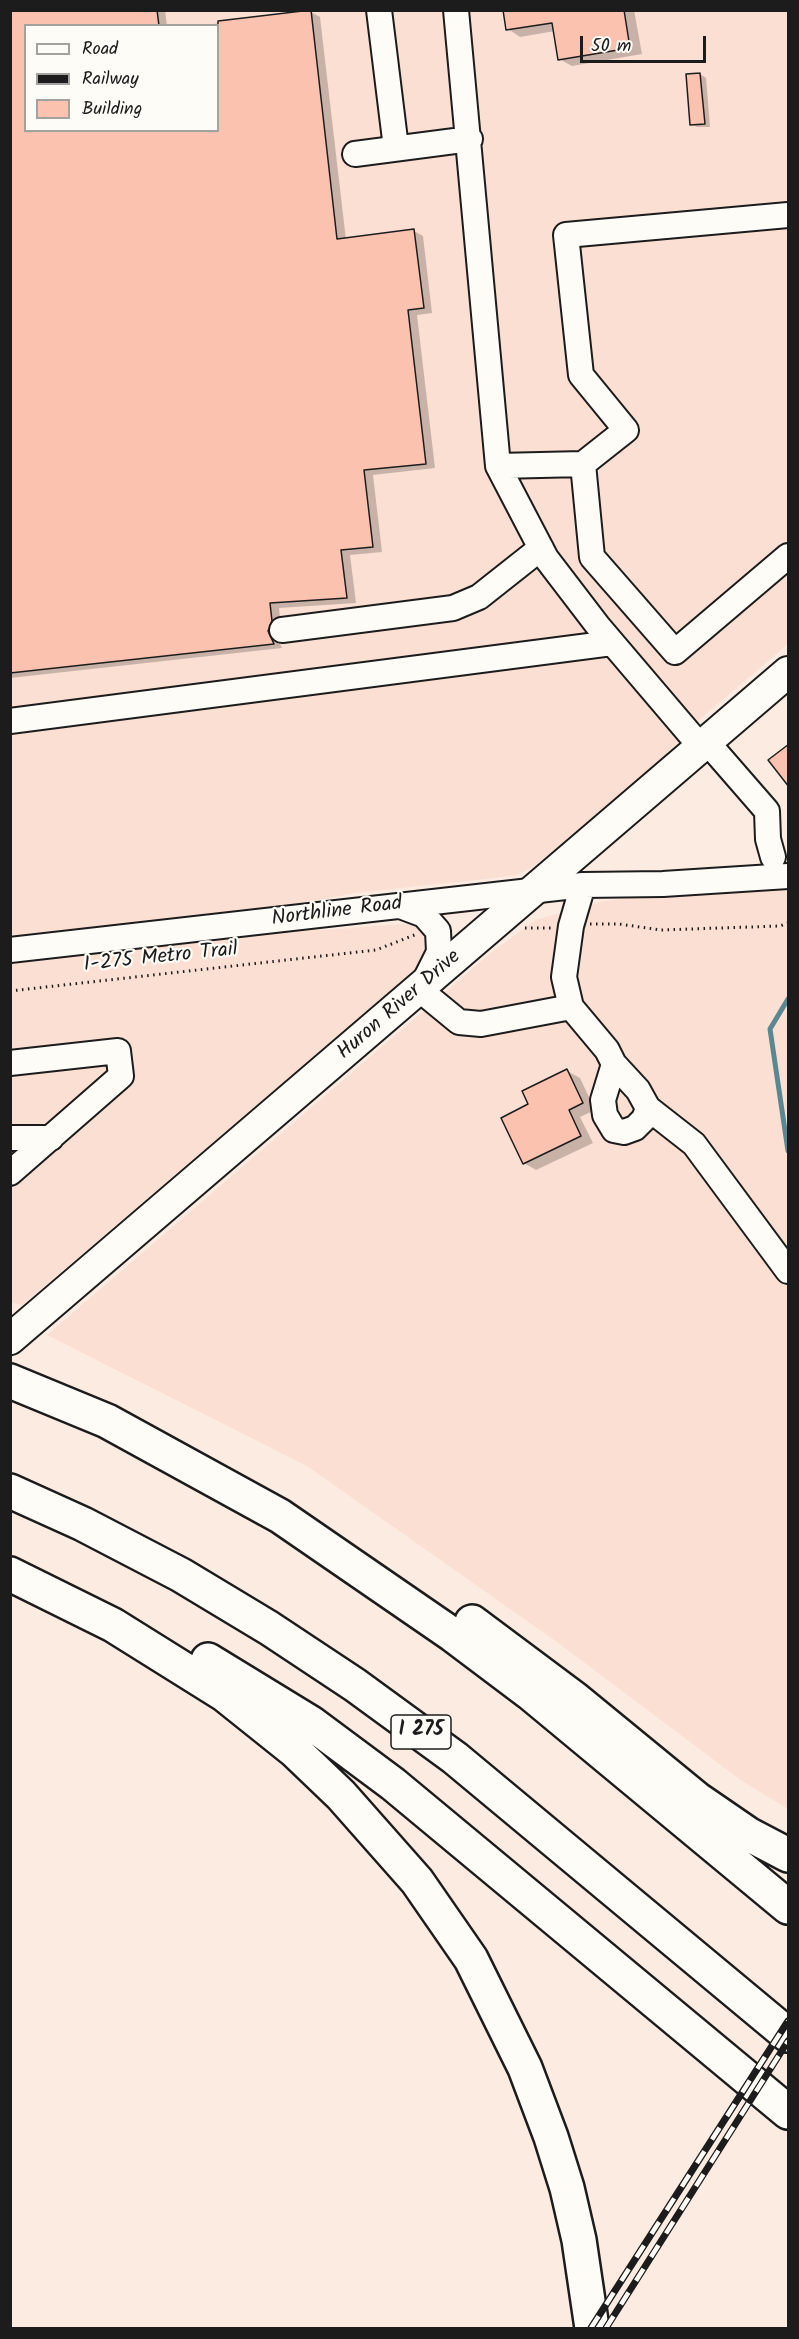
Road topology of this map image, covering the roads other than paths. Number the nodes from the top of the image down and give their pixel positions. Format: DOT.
graph roads {
  1 [pos="380,10"];
  2 [pos="456,10"];
  3 [pos="470,139"];
  4 [pos="396,148"];
  5 [pos="355,154"];
  6 [pos="789,215"];
  7 [pos="583,464"];
  8 [pos="498,466"];
  9 [pos="541,548"];
  10 [pos="789,556"];
  11 [pos="631,604"];
  12 [pos="282,630"];
  13 [pos="607,636"];
  14 [pos="789,672"];
  15 [pos="10,721"];
  16 [pos="704,744"];
  17 [pos="781,856"];
  18 [pos="789,876"];
  19 [pos="663,884"];
  20 [pos="583,885"];
  21 [pos="534,891"];
  22 [pos="400,906"];
  23 [pos="10,950"];
  24 [pos="420,990"];
  25 [pos="571,1007"];
  26 [pos="10,1063"];
  27 [pos="614,1064"];
  28 [pos="648,1108"];
  29 [pos="10,1138"];
  30 [pos="51,1138"];
  31 [pos="10,1173"];
  32 [pos="789,1271"];
  33 [pos="10,1339"];
  34 [pos="10,1381"];
  35 [pos="10,1491"];
  36 [pos="10,1562"];
  37 [pos="10,1574"];
  38 [pos="366,1575"];
  39 [pos="789,1855"];
  40 [pos="789,1907"];
  41 [pos="789,2035"];
  42 [pos="789,2112"];
  43 [pos="592,2328"];
  1 -- 4 [label="street"];
  2 -- 3 [label="street"];
  3 -- 4 [label="street"];
  3 -- 8 [label="street"];
  4 -- 5 [label="street"];
  6 -- 7 [label="street"];
  7 -- 8 [label="street"];
  7 -- 11 [label="street"];
  8 -- 9 [label="street"];
  9 -- 12 [label="street"];
  9 -- 13 [label="street"];
  10 -- 11 [label="street"];
  11 -- 13 [label="street"];
  13 -- 15 [label="street"];
  13 -- 16 [label="street"];
  14 -- 16 [label="main road, Huron River Drive"];
  16 -- 17 [label="street"];
  16 -- 21 [label="main road, Huron River Drive"];
  17 -- 19 [label="street, Northline Road"];
  18 -- 19 [label="street, Northline Road"];
  19 -- 20 [label="street, Northline Road"];
  20 -- 21 [label="street, Northline Road"];
  20 -- 25 [label="street"];
  21 -- 22 [label="street, Northline Road"];
  21 -- 24 [label="main road, Huron River Drive"];
  22 -- 23 [label="street, Northline Road"];
  22 -- 24 [label="street"];
  24 -- 25 [label="street"];
  24 -- 33 [label="main road, Huron River Drive"];
  25 -- 27 [label="street"];
  26 -- 30 [label="street"];
  27 -- 28 [label="street"];
  27 -- 28 [label="street"];
  28 -- 32 [label="street"];
  29 -- 30 [label="street"];
  30 -- 31 [label="street"];
  34 -- 38 [label="highway"];
  35 -- 41 [label="highway, I 275"];
  36 -- 42 [label="highway"];
  37 -- 43 [label="highway"];
  38 -- 39 [label="highway"];
  38 -- 40 [label="highway"];
}
